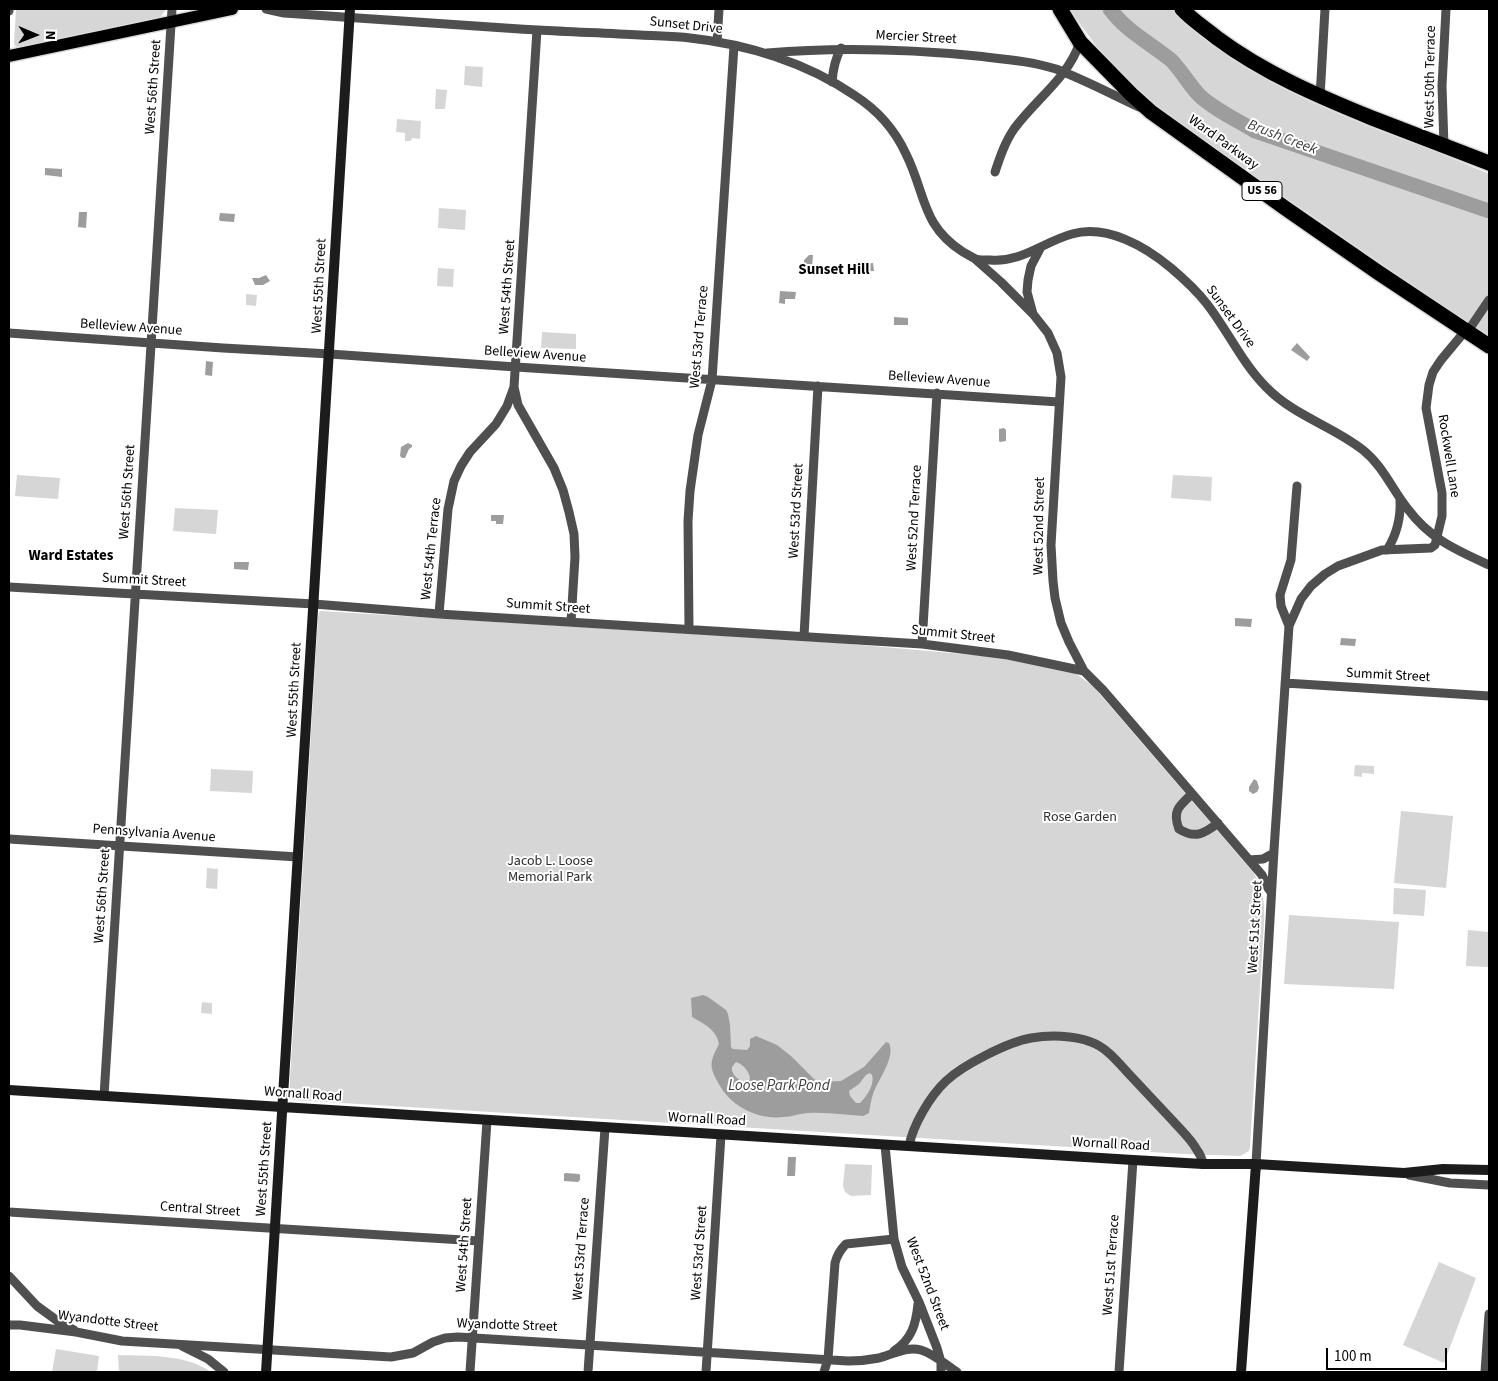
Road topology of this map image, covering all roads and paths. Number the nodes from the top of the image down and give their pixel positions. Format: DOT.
graph roads {
  1 [pos="232,9"];
  2 [pos="266,9"];
  3 [pos="719,9"];
  4 [pos="1060,9"];
  5 [pos="1182,9"];
  6 [pos="1325,9"];
  7 [pos="1446,9"];
  8 [pos="350,13"];
  9 [pos="172,15"];
  10 [pos="537,30"];
  11 [pos="717,42"];
  12 [pos="1080,42"];
  13 [pos="734,46"];
  14 [pos="841,48"];
  15 [pos="764,53"];
  16 [pos="9,56"];
  17 [pos="1064,73"];
  18 [pos="832,82"];
  19 [pos="1320,97"];
  20 [pos="1151,112"];
  21 [pos="1444,146"];
  22 [pos="1489,163"];
  23 [pos="995,172"];
  24 [pos="1041,247"];
  25 [pos="975,259"];
  26 [pos="1489,300"];
  27 [pos="1033,314"];
  28 [pos="1468,331"];
  29 [pos="9,333"];
  30 [pos="152,343"];
  31 [pos="1489,346"];
  32 [pos="330,354"];
  33 [pos="516,367"];
  34 [pos="712,380"];
  35 [pos="818,386"];
  36 [pos="514,387"];
  37 [pos="937,393"];
  38 [pos="1059,402"];
  39 [pos="1297,486"];
  40 [pos="1400,499"];
  41 [pos="1438,539"];
  42 [pos="1387,550"];
  43 [pos="1489,565"];
  44 [pos="9,587"];
  45 [pos="136,595"];
  46 [pos="314,604"];
  47 [pos="439,614"];
  48 [pos="572,622"];
  49 [pos="1289,626"];
  50 [pos="689,629"];
  51 [pos="804,636"];
  52 [pos="922,644"];
  53 [pos="1084,670"];
  54 [pos="1285,683"];
  55 [pos="1489,696"];
  56 [pos="1192,794"];
  57 [pos="1218,823"];
  58 [pos="9,839"];
  59 [pos="120,846"];
  60 [pos="1274,853"];
  61 [pos="298,857"];
  62 [pos="1249,860"];
  63 [pos="1271,892"];
  64 [pos="9,1090"];
  65 [pos="104,1096"];
  66 [pos="283,1108"];
  67 [pos="487,1121"];
  68 [pos="605,1128"];
  69 [pos="721,1135"];
  70 [pos="885,1145"];
  71 [pos="910,1146"];
  72 [pos="1133,1160"];
  73 [pos="1203,1164"];
  74 [pos="1256,1164"];
  75 [pos="1489,1170"];
  76 [pos="1404,1174"];
  77 [pos="1489,1185"];
  78 [pos="9,1212"];
  79 [pos="275,1229"];
  80 [pos="894,1239"];
  81 [pos="479,1241"];
  82 [pos="9,1276"];
  83 [pos="919,1302"];
  84 [pos="1489,1314"];
  85 [pos="9,1325"];
  86 [pos="76,1332"];
  87 [pos="473,1337"];
  88 [pos="179,1344"];
  89 [pos="589,1344"];
  90 [pos="268,1350"];
  91 [pos="707,1351"];
  92 [pos="888,1355"];
  93 [pos="828,1359"];
  94 [pos="941,1362"];
  95 [pos="224,1372"];
  96 [pos="266,1372"];
  97 [pos="470,1372"];
  98 [pos="588,1372"];
  99 [pos="706,1372"];
  100 [pos="824,1372"];
  101 [pos="940,1372"];
  102 [pos="958,1372"];
  103 [pos="1119,1372"];
  104 [pos="1241,1372"];
  105 [pos="1485,1372"];
  1 -- 9 [label="main road"];
  2 -- 8 [label="street, Sunset Drive"];
  3 -- 11 [label="street"];
  4 -- 12 [label="highway, Ward Parkway / US 56"];
  5 -- 19 [label="highway"];
  6 -- 19 [label="street"];
  7 -- 21 [label="street, West 50th Terrace"];
  8 -- 10 [label="street, Sunset Drive"];
  8 -- 32 [label="main road, West 55th Street"];
  9 -- 16 [label="main road"];
  9 -- 30 [label="street, West 56th Street"];
  10 -- 11 [label="street, Sunset Drive"];
  10 -- 33 [label="street, West 54th Street"];
  11 -- 13 [label="street, Sunset Drive"];
  12 -- 17 [label="street"];
  12 -- 20 [label="highway, Ward Parkway / US 56"];
  13 -- 15 [label="street, Sunset Drive"];
  13 -- 34 [label="street, West 53rd Terrace"];
  14 -- 15 [label="street, Mercier Street"];
  14 -- 17 [label="street, Mercier Street"];
  14 -- 18 [label="street"];
  15 -- 18 [label="street, Sunset Drive"];
  17 -- 20 [label="street, Mercier Street"];
  17 -- 23 [label="street"];
  18 -- 25 [label="street, Sunset Drive"];
  19 -- 21 [label="highway"];
  20 -- 28 [label="highway, Ward Parkway / US 56"];
  21 -- 22 [label="highway"];
  24 -- 25 [label="street, Sunset Drive"];
  24 -- 27 [label="street, West 52nd Street"];
  24 -- 40 [label="street, Sunset Drive"];
  25 -- 27 [label="street, Sunset Drive"];
  26 -- 28 [label="street, Rockwell Lane"];
  27 -- 38 [label="street, West 52nd Street"];
  28 -- 31 [label="highway, Ward Parkway / US 56"];
  28 -- 41 [label="street, Rockwell Lane"];
  29 -- 30 [label="street, Belleview Avenue"];
  30 -- 32 [label="street, Belleview Avenue"];
  30 -- 45 [label="street, West 56th Street"];
  32 -- 33 [label="street, Belleview Avenue"];
  32 -- 46 [label="main road, West 55th Street"];
  33 -- 34 [label="street, Belleview Avenue"];
  33 -- 36 [label="street, West 54th Street"];
  34 -- 35 [label="street, Belleview Avenue"];
  34 -- 50 [label="street, West 53rd Terrace"];
  35 -- 37 [label="street, Belleview Avenue"];
  35 -- 51 [label="street, West 53rd Street"];
  36 -- 47 [label="street, West 54th Terrace"];
  36 -- 48 [label="street, West 54th Street"];
  37 -- 38 [label="street, Belleview Avenue"];
  37 -- 52 [label="street, West 52nd Terrace"];
  38 -- 53 [label="street, West 52nd Street"];
  39 -- 49 [label="street, West 51st Street"];
  40 -- 41 [label="street, Sunset Drive"];
  40 -- 42 [label="street"];
  41 -- 42 [label="street"];
  41 -- 43 [label="street, Sunset Drive"];
  42 -- 49 [label="street"];
  44 -- 45 [label="street, Summit Street"];
  45 -- 46 [label="street, Summit Street"];
  45 -- 59 [label="street, West 56th Street"];
  46 -- 47 [label="street, Summit Street"];
  46 -- 61 [label="main road, West 55th Street"];
  47 -- 48 [label="street, Summit Street"];
  48 -- 50 [label="street, Summit Street"];
  49 -- 54 [label="street, West 51st Street"];
  50 -- 51 [label="street, Summit Street"];
  51 -- 52 [label="street, Summit Street"];
  52 -- 53 [label="street, Summit Street"];
  53 -- 56 [label="street, West 52nd Street"];
  54 -- 55 [label="street, Summit Street"];
  54 -- 60 [label="street, West 51st Street"];
  56 -- 57 [label="street, West 52nd Street"];
  56 -- 57 [label="street"];
  57 -- 62 [label="street, West 52nd Street"];
  58 -- 59 [label="street, Pennsylvania Avenue"];
  59 -- 61 [label="street, Pennsylvania Avenue"];
  59 -- 65 [label="street, West 56th Street"];
  60 -- 62 [label="street"];
  60 -- 63 [label="street, West 51st Street"];
  61 -- 66 [label="main road, West 55th Street"];
  62 -- 63 [label="street, West 52nd Street"];
  63 -- 74 [label="street, West 51st Street"];
  64 -- 65 [label="main road, Wornall Road"];
  65 -- 66 [label="main road, Wornall Road"];
  66 -- 67 [label="main road, Wornall Road"];
  66 -- 79 [label="main road, West 55th Street"];
  67 -- 68 [label="main road, Wornall Road"];
  67 -- 81 [label="street, West 54th Street"];
  68 -- 69 [label="main road, Wornall Road"];
  68 -- 89 [label="street, West 53rd Terrace"];
  69 -- 70 [label="main road, Wornall Road"];
  69 -- 91 [label="street, West 53rd Street"];
  70 -- 71 [label="main road, Wornall Road"];
  70 -- 80 [label="street, West 52nd Street"];
  71 -- 72 [label="main road, Wornall Road"];
  71 -- 73 [label="street"];
  72 -- 73 [label="main road, Wornall Road"];
  72 -- 103 [label="street, West 51st Terrace"];
  73 -- 74 [label="main road, Wornall Road"];
  74 -- 76 [label="main road, Wornall Road"];
  74 -- 104 [label="main road, West 51st Street"];
  75 -- 76 [label="main road, Wornall Road"];
  76 -- 77 [label="street, Wornall Road"];
  78 -- 79 [label="street, Central Street"];
  79 -- 81 [label="street, Central Street"];
  79 -- 90 [label="main road, West 55th Street"];
  80 -- 83 [label="street, West 52nd Street"];
  80 -- 93 [label="street"];
  81 -- 87 [label="street, West 54th Street"];
  82 -- 86 [label="street"];
  83 -- 92 [label="street, Wyandotte Street"];
  83 -- 94 [label="street, West 52nd Street"];
  84 -- 105 [label="street"];
  85 -- 86 [label="street, Wyandotte Street"];
  86 -- 88 [label="street, Wyandotte Street"];
  87 -- 89 [label="street, Wyandotte Street"];
  87 -- 90 [label="street, Wyandotte Street"];
  87 -- 97 [label="street, West 54th Street"];
  88 -- 90 [label="street, Wyandotte Street"];
  88 -- 95 [label="street"];
  89 -- 91 [label="street, Wyandotte Street"];
  89 -- 98 [label="street, West 53rd Terrace"];
  90 -- 96 [label="main road, West 55th Street"];
  91 -- 93 [label="street, Wyandotte Street"];
  91 -- 99 [label="street, West 53rd Street"];
  92 -- 93 [label="street, Wyandotte Street"];
  92 -- 94 [label="street, Wyandotte Street"];
  93 -- 100 [label="street"];
  94 -- 101 [label="street, West 52nd Street"];
  94 -- 102 [label="street, Wyandotte Street"];
}
